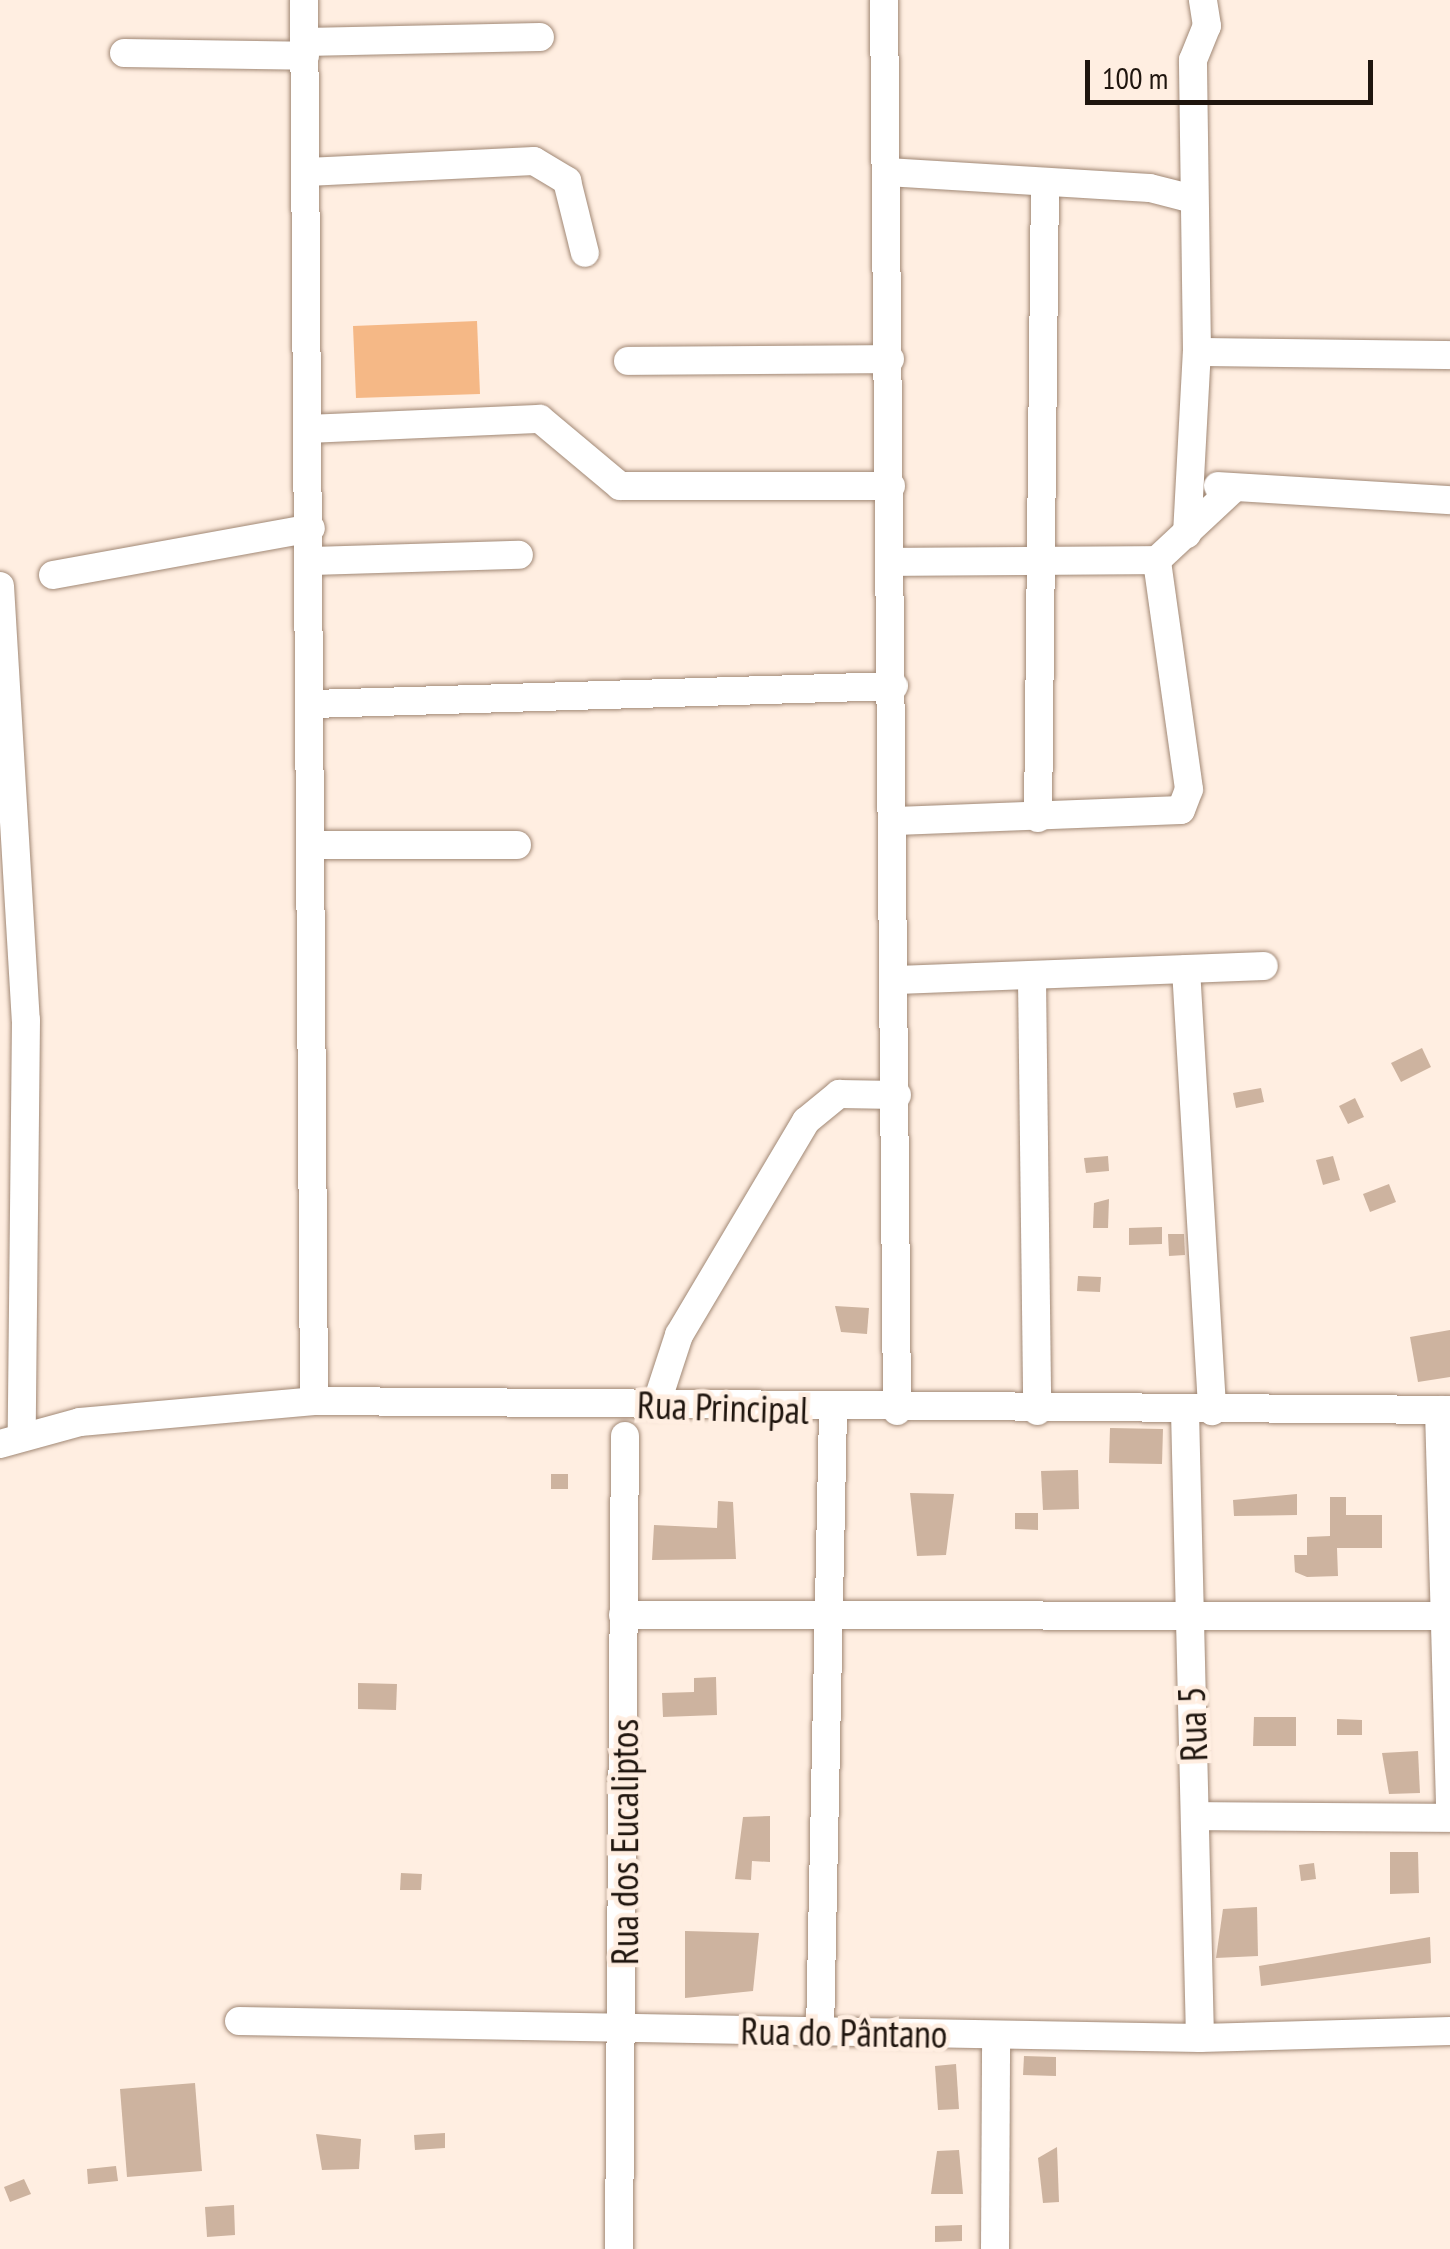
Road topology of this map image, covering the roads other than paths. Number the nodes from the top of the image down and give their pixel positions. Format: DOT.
graph roads {
  1 [pos="304,0"];
  2 [pos="884,0"];
  3 [pos="1204,0"];
  4 [pos="540,37"];
  5 [pos="305,49"];
  6 [pos="124,54"];
  7 [pos="1193,163"];
  8 [pos="307,172"];
  9 [pos="887,172"];
  10 [pos="1045,186"];
  11 [pos="1150,188"];
  12 [pos="1193,199"];
  13 [pos="585,253"];
  14 [pos="1197,352"];
  15 [pos="1450,355"];
  16 [pos="890,359"];
  17 [pos="628,361"];
  18 [pos="310,429"];
  19 [pos="1190,456"];
  20 [pos="891,486"];
  21 [pos="1232,491"];
  22 [pos="1450,500"];
  23 [pos="312,528"];
  24 [pos="1188,534"];
  25 [pos="519,555"];
  26 [pos="1036,560"];
  27 [pos="1156,560"];
  28 [pos="312,561"];
  29 [pos="892,562"];
  30 [pos="53,575"];
  31 [pos="0,586"];
  32 [pos="894,686"];
  33 [pos="314,704"];
  34 [pos="1038,818"];
  35 [pos="896,821"];
  36 [pos="518,844"];
  37 [pos="314,846"];
  38 [pos="1264,966"];
  39 [pos="1186,968"];
  40 [pos="1032,979"];
  41 [pos="898,980"];
  42 [pos="0,1007"];
  43 [pos="26,1020"];
  44 [pos="897,1095"];
  45 [pos="314,1401"];
  46 [pos="600,1403"];
  47 [pos="650,1405"];
  48 [pos="833,1410"];
  49 [pos="1445,1410"];
  50 [pos="897,1411"];
  51 [pos="1038,1411"];
  52 [pos="1199,1411"];
  53 [pos="625,1436"];
  54 [pos="11,1438"];
  55 [pos="1189,1611"];
  56 [pos="831,1614"];
  57 [pos="623,1615"];
  58 [pos="1446,1616"];
  59 [pos="1450,1806"];
  60 [pos="1195,1816"];
  61 [pos="1450,1818"];
  62 [pos="239,2021"];
  63 [pos="624,2028"];
  64 [pos="1450,2031"];
  65 [pos="820,2032"];
  66 [pos="996,2035"];
  67 [pos="1200,2038"];
  68 [pos="619,2249"];
  69 [pos="995,2249"];
  1 -- 5 [label="street"];
  2 -- 9 [label="street"];
  3 -- 7 [label="street"];
  4 -- 5 [label="street"];
  5 -- 6 [label="street"];
  5 -- 8 [label="street"];
  7 -- 11 [label="street"];
  7 -- 12 [label="street"];
  8 -- 13 [label="street"];
  8 -- 18 [label="street"];
  9 -- 10 [label="street"];
  9 -- 16 [label="street"];
  10 -- 11 [label="street"];
  10 -- 26 [label="street"];
  11 -- 12 [label="street"];
  12 -- 14 [label="street"];
  14 -- 15 [label="street"];
  14 -- 19 [label="street"];
  16 -- 17 [label="street"];
  16 -- 20 [label="street"];
  18 -- 20 [label="street"];
  18 -- 23 [label="street"];
  19 -- 21 [label="street"];
  19 -- 24 [label="street"];
  20 -- 29 [label="street"];
  21 -- 22 [label="street"];
  21 -- 24 [label="street"];
  23 -- 28 [label="street"];
  23 -- 30 [label="street"];
  24 -- 27 [label="street"];
  25 -- 28 [label="street"];
  26 -- 27 [label="street"];
  26 -- 29 [label="street"];
  26 -- 34 [label="street"];
  27 -- 34 [label="street"];
  28 -- 33 [label="street"];
  29 -- 32 [label="street"];
  31 -- 43 [label="street"];
  32 -- 33 [label="street"];
  32 -- 35 [label="street"];
  33 -- 37 [label="street"];
  34 -- 35 [label="street"];
  35 -- 41 [label="street"];
  36 -- 37 [label="street"];
  37 -- 45 [label="street"];
  38 -- 39 [label="street"];
  39 -- 40 [label="street"];
  39 -- 52 [label="street, Rua 5"];
  40 -- 41 [label="street"];
  40 -- 51 [label="street"];
  41 -- 44 [label="street"];
  42 -- 43 [label="street"];
  43 -- 54 [label="street"];
  44 -- 47 [label="street"];
  44 -- 50 [label="street"];
  45 -- 46 [label="street, Rua Principal"];
  45 -- 54 [label="street, Rua Principal"];
  46 -- 47 [label="street, Rua Principal"];
  46 -- 53 [label="street"];
  47 -- 48 [label="street, Rua Principal"];
  47 -- 53 [label="street"];
  48 -- 50 [label="street, Rua Principal"];
  48 -- 56 [label="street"];
  49 -- 52 [label="street, Rua Principal"];
  49 -- 58 [label="street"];
  50 -- 51 [label="street, Rua Principal"];
  51 -- 52 [label="street, Rua Principal"];
  52 -- 55 [label="street, Rua 5"];
  53 -- 57 [label="street, Rua dos Eucaliptos"];
  55 -- 56 [label="street"];
  55 -- 58 [label="street"];
  55 -- 60 [label="street, Rua 5"];
  56 -- 57 [label="street"];
  56 -- 65 [label="street"];
  57 -- 63 [label="street, Rua dos Eucaliptos"];
  58 -- 59 [label="street"];
  60 -- 61 [label="street"];
  60 -- 67 [label="street, Rua 5"];
  62 -- 63 [label="street, Rua do Pântano"];
  63 -- 65 [label="street, Rua do Pântano"];
  63 -- 68 [label="street, Rua dos Eucaliptos"];
  64 -- 67 [label="street, Rua do Pântano"];
  65 -- 66 [label="street, Rua do Pântano"];
  66 -- 67 [label="street, Rua do Pântano"];
  66 -- 69 [label="street"];
}
